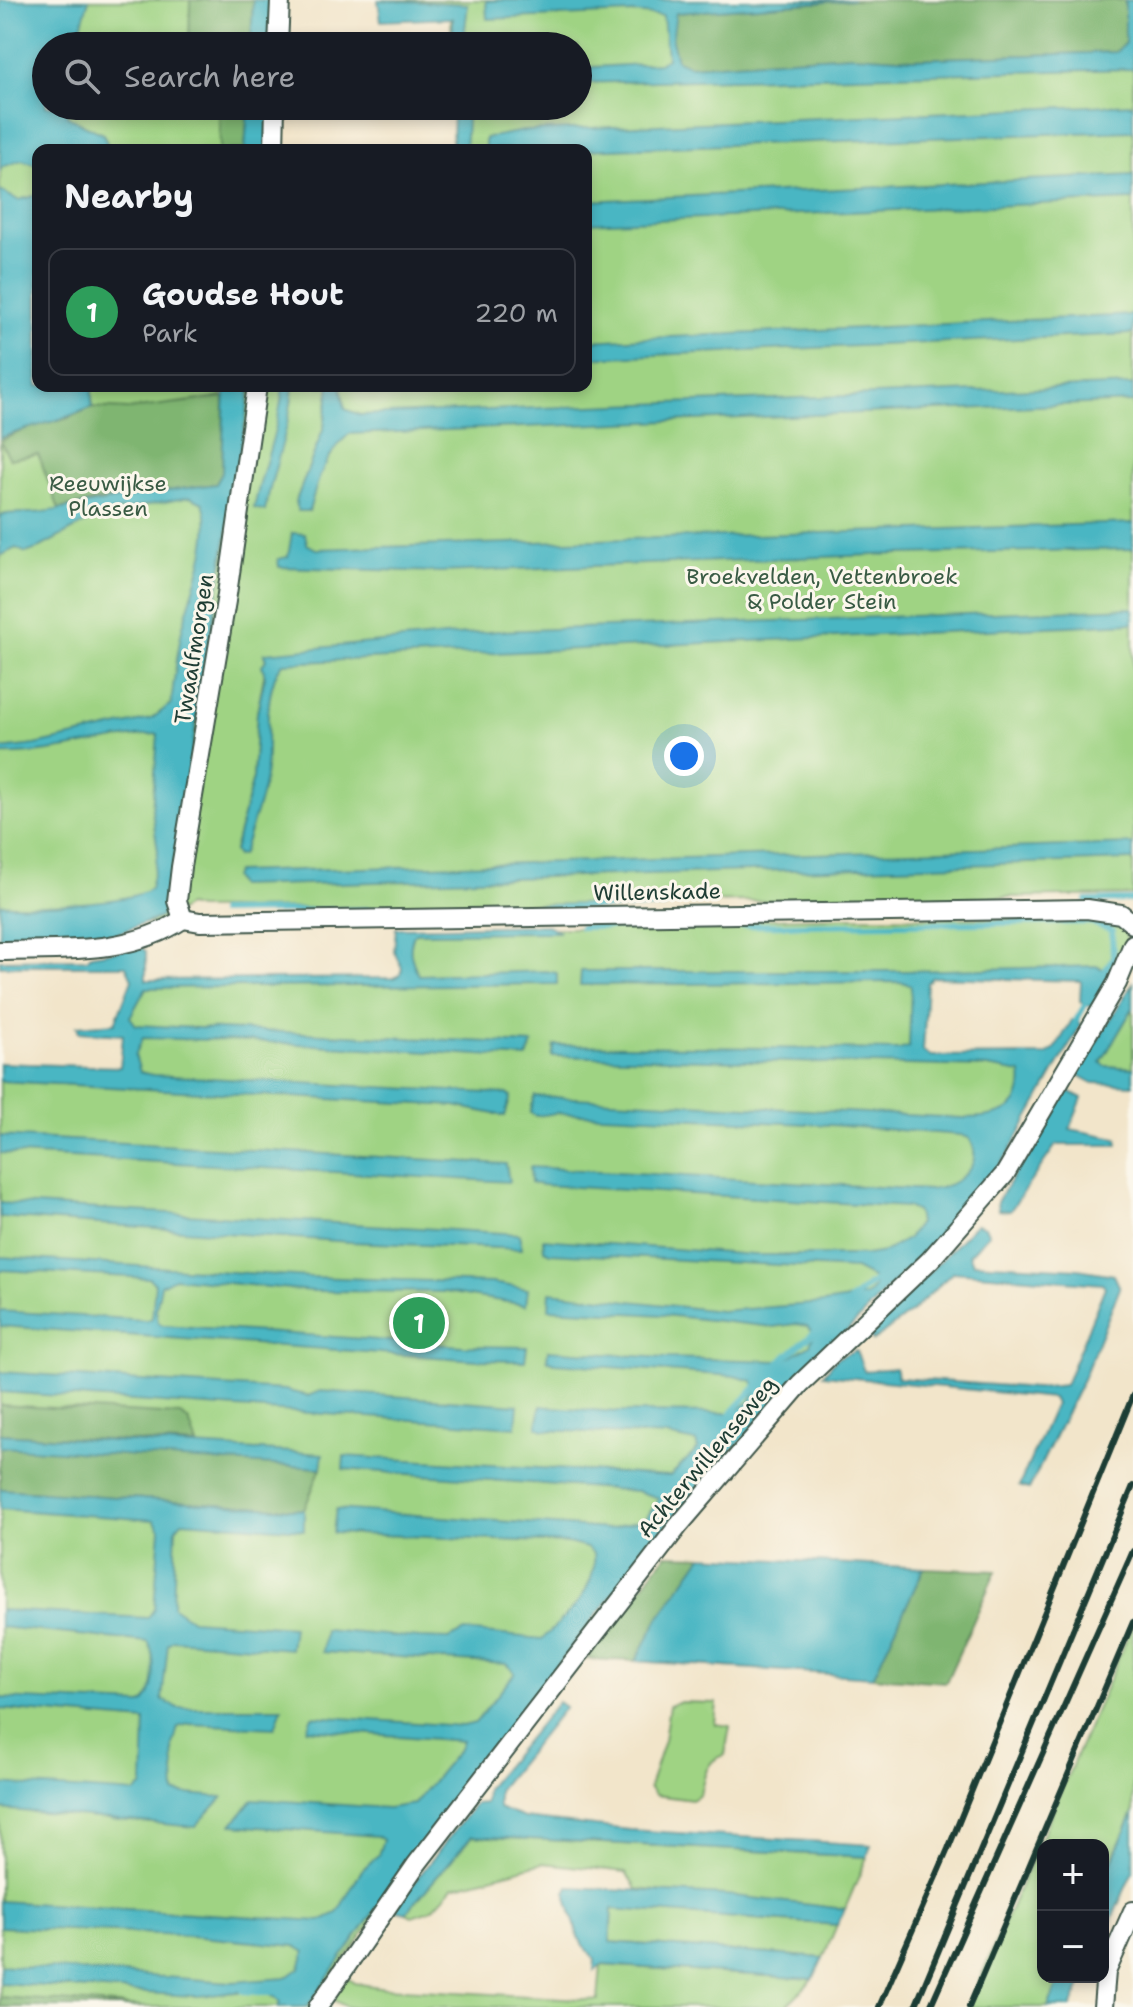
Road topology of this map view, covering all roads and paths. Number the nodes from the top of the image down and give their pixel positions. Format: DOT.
graph roads {
  1 [pos="280,0"];
  2 [pos="279,32"];
  3 [pos="275,120"];
  4 [pos="274,144"];
  5 [pos="256,392"];
  6 [pos="183,919"];
  7 [pos="1132,922"];
  8 [pos="1133,944"];
  9 [pos="0,951"];
  10 [pos="1133,1911"];
  11 [pos="318,2007"];
  12 [pos="1103,2007"];
  1 -- 2 [label="street"];
  3 -- 4 [label="street"];
  5 -- 6 [label="street, Twaalfmorgen"];
  6 -- 7 [label="street, Willenskade"];
  6 -- 9 [label="street"];
  8 -- 11 [label="street, Achterwillenseweg"];
  10 -- 12 [label="street"];
}
